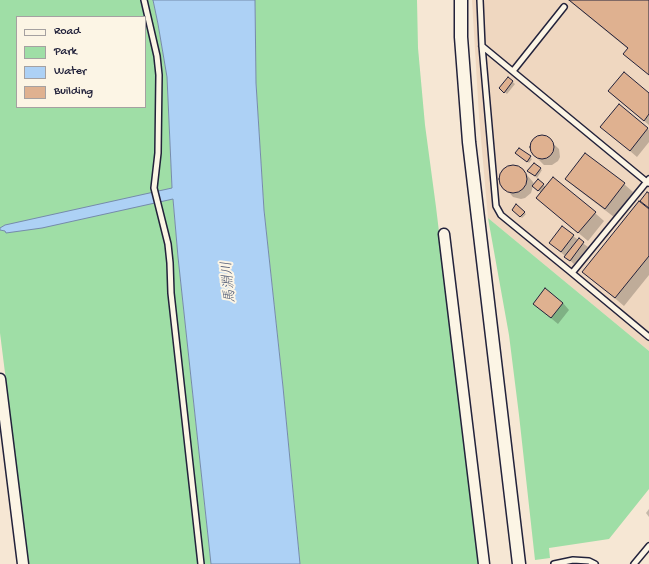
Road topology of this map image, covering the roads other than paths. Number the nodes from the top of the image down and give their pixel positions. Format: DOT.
graph roads {
  1 [pos="144,0"];
  2 [pos="461,0"];
  3 [pos="480,0"];
  4 [pos="564,7"];
  5 [pos="482,46"];
  6 [pos="513,71"];
  7 [pos="648,181"];
  8 [pos="444,234"];
  9 [pos="572,273"];
  10 [pos="649,337"];
  11 [pos="0,379"];
  12 [pos="649,546"];
  13 [pos="23,564"];
  14 [pos="200,564"];
  15 [pos="484,564"];
  16 [pos="519,564"];
  17 [pos="554,564"];
  18 [pos="595,564"];
  19 [pos="634,564"];
  1 -- 14 [label="lane"];
  2 -- 16 [label="street"];
  3 -- 5 [label="lane"];
  4 -- 6 [label="lane"];
  5 -- 6 [label="lane"];
  5 -- 9 [label="lane"];
  6 -- 7 [label="lane"];
  7 -- 9 [label="lane"];
  8 -- 15 [label="street"];
  9 -- 10 [label="lane"];
  11 -- 13 [label="street"];
  12 -- 19 [label="lane"];
  17 -- 18 [label="lane"];
}
